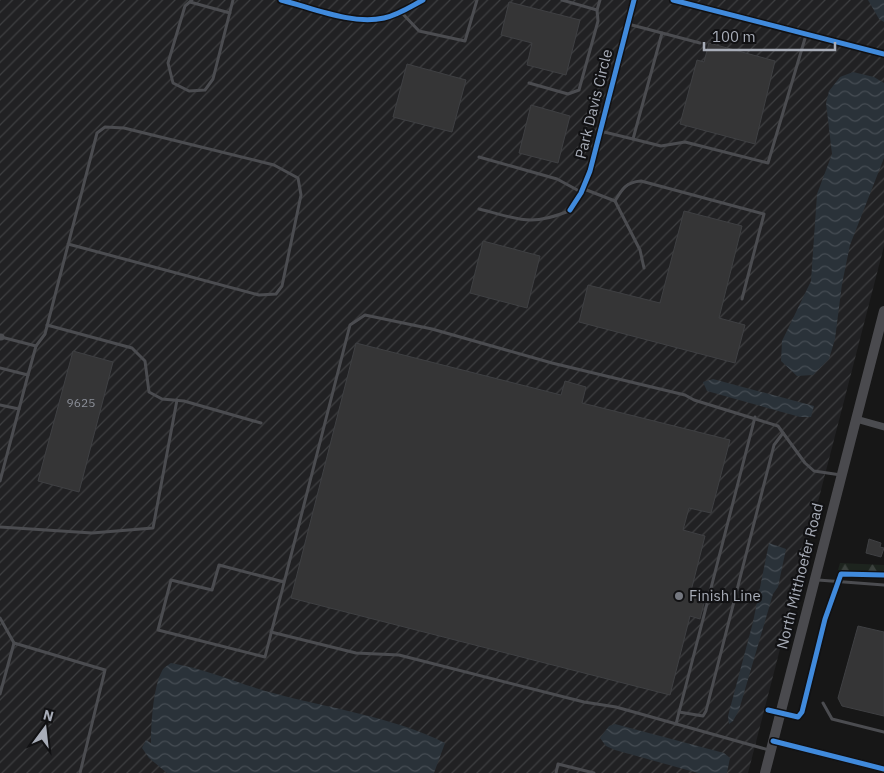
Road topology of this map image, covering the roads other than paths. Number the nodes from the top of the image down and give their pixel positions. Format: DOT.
graph roads {
  1 [pos="233,0"];
  2 [pos="281,0"];
  3 [pos="423,0"];
  4 [pos="478,0"];
  5 [pos="562,0"];
  6 [pos="600,0"];
  7 [pos="634,0"];
  8 [pos="673,0"];
  9 [pos="191,1"];
  10 [pos="598,10"];
  11 [pos="402,12"];
  12 [pos="230,13"];
  13 [pos="628,23"];
  14 [pos="662,33"];
  15 [pos="806,34"];
  16 [pos="700,43"];
  17 [pos="884,54"];
  18 [pos="529,83"];
  19 [pos="600,131"];
  20 [pos="634,139"];
  21 [pos="479,157"];
  22 [pos="582,191"];
  23 [pos="615,201"];
  24 [pos="479,210"];
  25 [pos="570,210"];
  26 [pos="68,244"];
  27 [pos="644,268"];
  28 [pos="742,298"];
  29 [pos="884,310"];
  30 [pos="47,325"];
  31 [pos="0,337"];
  32 [pos="36,346"];
  33 [pos="0,368"];
  34 [pos="28,375"];
  35 [pos="177,400"];
  36 [pos="0,405"];
  37 [pos="19,409"];
  38 [pos="755,417"];
  39 [pos="856,419"];
  40 [pos="261,423"];
  41 [pos="884,426"];
  42 [pos="783,433"];
  43 [pos="842,475"];
  44 [pos="0,481"];
  45 [pos="0,527"];
  46 [pos="815,580"];
  47 [pos="284,582"];
  48 [pos="884,585"];
  49 [pos="0,618"];
  50 [pos="272,632"];
  51 [pos="14,644"];
  52 [pos="0,694"];
  53 [pos="823,703"];
  54 [pos="679,712"];
  55 [pos="676,724"];
  56 [pos="884,732"];
  57 [pos="772,746"];
  58 [pos="884,769"];
  59 [pos="80,773"];
  60 [pos="556,773"];
  61 [pos="594,773"];
  62 [pos="765,773"];
  1 -- 12 [label="lane"];
  2 -- 11 [label="street"];
  3 -- 11 [label="street"];
  4 -- 11 [label="lane"];
  5 -- 10 [label="lane"];
  6 -- 10 [label="lane"];
  7 -- 13 [label="street, Park Davis Circle"];
  8 -- 15 [label="street"];
  9 -- 12 [label="lane"];
  9 -- 12 [label="lane"];
  10 -- 18 [label="lane"];
  13 -- 14 [label="lane"];
  13 -- 19 [label="street, Park Davis Circle"];
  14 -- 16 [label="lane"];
  14 -- 20 [label="lane"];
  15 -- 17 [label="street"];
  15 -- 20 [label="lane"];
  19 -- 20 [label="lane"];
  19 -- 22 [label="street, Park Davis Circle"];
  21 -- 22 [label="lane"];
  22 -- 23 [label="lane"];
  22 -- 25 [label="street, Park Davis Circle"];
  23 -- 27 [label="lane"];
  23 -- 28 [label="lane"];
  24 -- 25 [label="lane"];
  26 -- 26 [label="lane"];
  26 -- 30 [label="lane"];
  29 -- 39 [label="main road, North Mitthoefer Road"];
  30 -- 32 [label="lane"];
  30 -- 35 [label="lane"];
  31 -- 32 [label="lane"];
  32 -- 34 [label="lane"];
  33 -- 34 [label="lane"];
  34 -- 37 [label="lane"];
  35 -- 40 [label="lane"];
  35 -- 45 [label="lane"];
  36 -- 37 [label="lane"];
  37 -- 44 [label="lane"];
  38 -- 42 [label="lane"];
  38 -- 47 [label="lane"];
  38 -- 54 [label="lane"];
  39 -- 41 [label="street"];
  39 -- 43 [label="main road, North Mitthoefer Road"];
  42 -- 43 [label="lane"];
  42 -- 54 [label="lane"];
  43 -- 46 [label="main road, North Mitthoefer Road"];
  46 -- 48 [label="lane"];
  46 -- 57 [label="main road, North Mitthoefer Road"];
  47 -- 50 [label="lane"];
  47 -- 50 [label="lane"];
  49 -- 51 [label="lane"];
  50 -- 55 [label="lane"];
  51 -- 52 [label="lane"];
  51 -- 59 [label="lane"];
  53 -- 56 [label="lane"];
  54 -- 55 [label="lane"];
  55 -- 57 [label="lane"];
  57 -- 58 [label="street"];
  57 -- 62 [label="main road, North Mitthoefer Road"];
  60 -- 61 [label="lane"];
}
